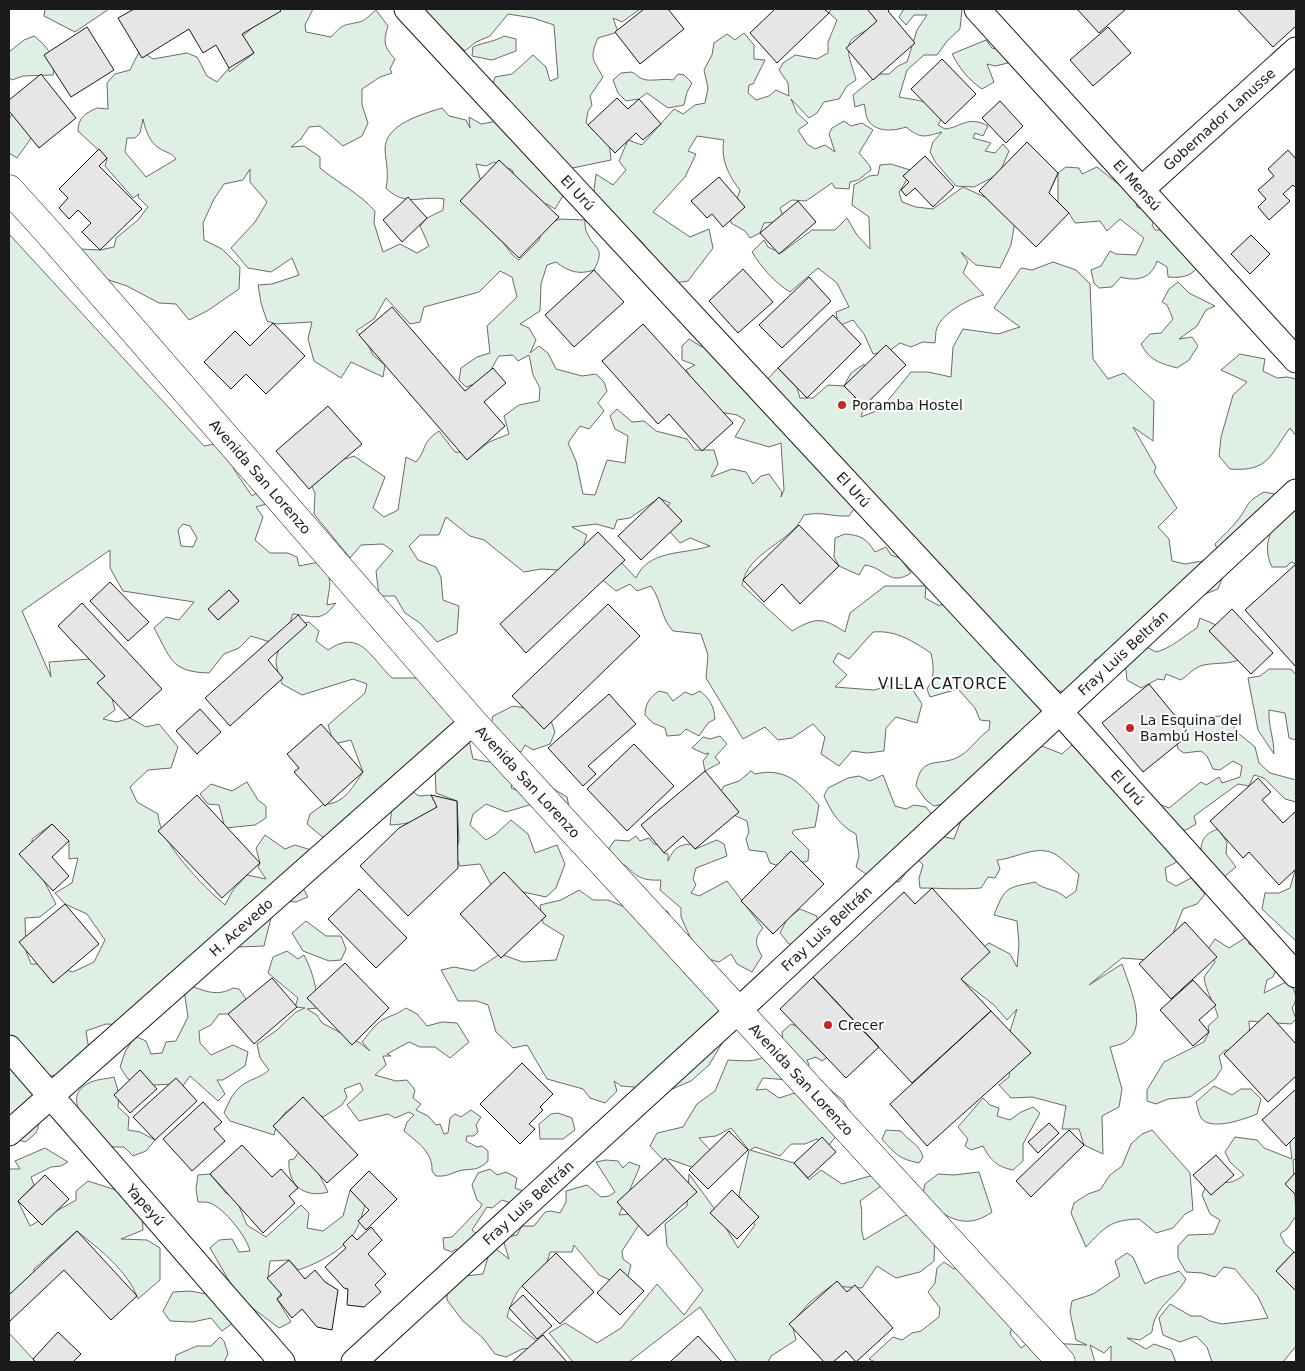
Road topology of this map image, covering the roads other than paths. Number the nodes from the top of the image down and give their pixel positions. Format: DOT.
graph roads {
  1 [pos="407,9"];
  2 [pos="977,9"];
  3 [pos="1296,50"];
  4 [pos="9,189"];
  5 [pos="1142,189"];
  6 [pos="1296,360"];
  7 [pos="1296,492"];
  8 [pos="1060,712"];
  9 [pos="473,722"];
  10 [pos="1296,976"];
  11 [pos="739,1010"];
  12 [pos="9,1048"];
  13 [pos="50,1097"];
  14 [pos="9,1133"];
  15 [pos="282,1362"];
  16 [pos="354,1362"];
  17 [pos="1061,1362"];
  1 -- 8 [label="street, El Urú"];
  2 -- 5 [label="street, El Mensú"];
  3 -- 5 [label="street, Gobernador Lanusse"];
  4 -- 9 [label="street, Avenida San Lorenzo"];
  5 -- 6 [label="street, El Mensú"];
  7 -- 8 [label="street, Fray Luis Beltrán"];
  8 -- 10 [label="street, El Urú"];
  8 -- 11 [label="street, Fray Luis Beltrán"];
  9 -- 11 [label="street, Avenida San Lorenzo"];
  9 -- 13 [label="street, H. Acevedo"];
  11 -- 16 [label="street, Fray Luis Beltrán"];
  11 -- 17 [label="street, Avenida San Lorenzo"];
  12 -- 13 [label="street, Yapeyú"];
  13 -- 14 [label="street, H. Acevedo"];
  13 -- 15 [label="street, Yapeyú"];
}
